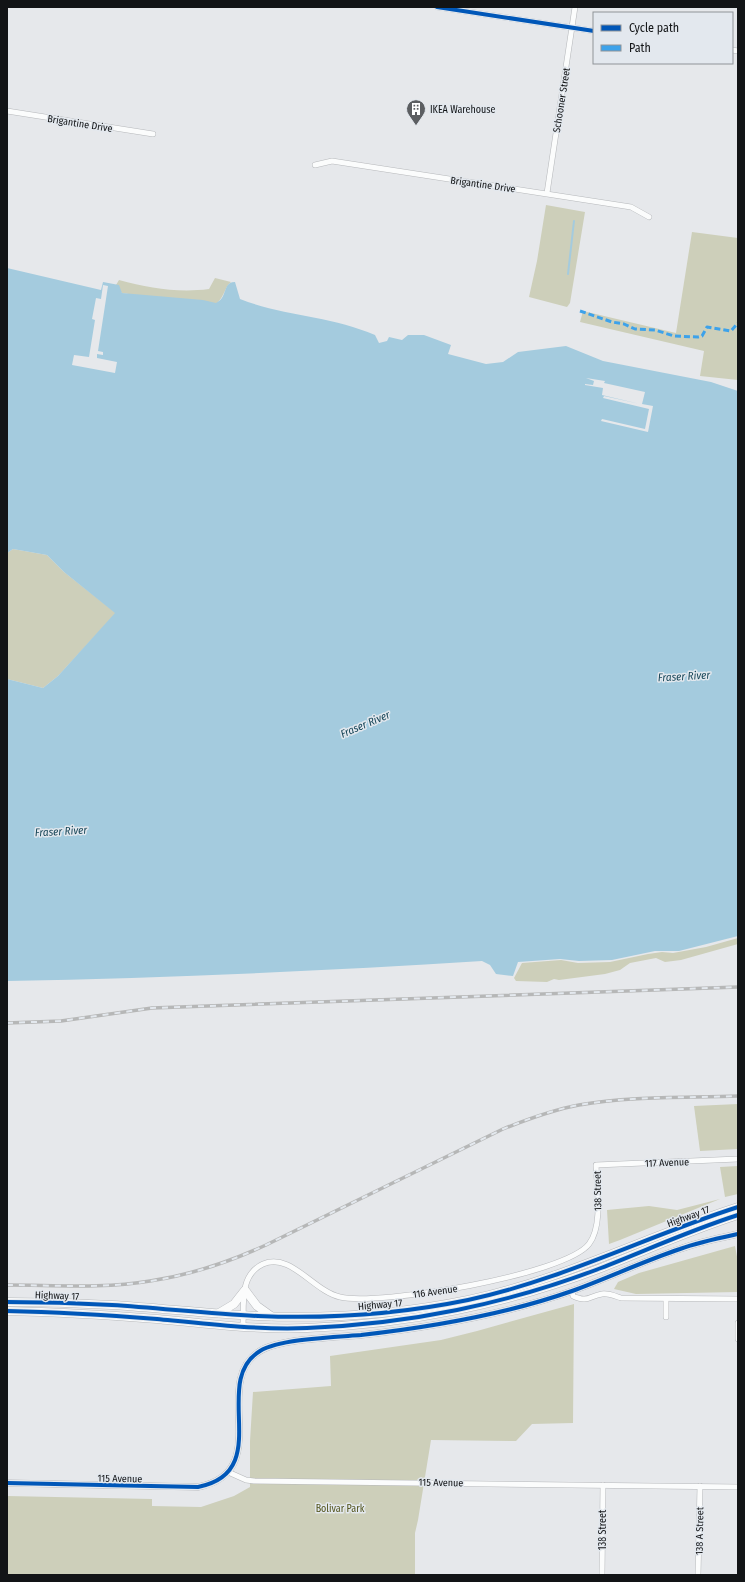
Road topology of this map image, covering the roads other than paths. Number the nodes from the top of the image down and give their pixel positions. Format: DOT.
graph roads {
  1 [pos="437,7"];
  2 [pos="575,7"];
  3 [pos="572,28"];
  4 [pos="593,31"];
  5 [pos="7,111"];
  6 [pos="153,134"];
  7 [pos="315,165"];
  8 [pos="547,193"];
  9 [pos="649,216"];
  10 [pos="738,1159"];
  11 [pos="596,1165"];
  12 [pos="738,1207"];
  13 [pos="738,1215"];
  14 [pos="598,1216"];
  15 [pos="738,1234"];
  16 [pos="245,1290"];
  17 [pos="572,1291"];
  18 [pos="666,1298"];
  19 [pos="738,1299"];
  20 [pos="7,1302"];
  21 [pos="738,1304"];
  22 [pos="7,1311"];
  23 [pos="219,1313"];
  24 [pos="244,1315"];
  25 [pos="271,1316"];
  26 [pos="666,1317"];
  27 [pos="738,1323"];
  28 [pos="243,1327"];
  29 [pos="738,1339"];
  30 [pos="228,1472"];
  31 [pos="7,1483"];
  32 [pos="602,1485"];
  33 [pos="700,1486"];
  34 [pos="738,1487"];
  35 [pos="602,1575"];
  36 [pos="698,1575"];
  1 -- 3 [label="street"];
  2 -- 3 [label="street, Schooner Street"];
  3 -- 4 [label="street"];
  3 -- 8 [label="street, Schooner Street"];
  5 -- 6 [label="street, Brigantine Drive"];
  7 -- 8 [label="street, Brigantine Drive"];
  8 -- 9 [label="street, Brigantine Drive"];
  10 -- 11 [label="street, 117 Avenue"];
  11 -- 14 [label="street, 138 Street"];
  12 -- 25 [label="highway, Highway 17"];
  13 -- 28 [label="highway, Highway 17"];
  14 -- 16 [label="street, 116 Avenue"];
  15 -- 17 [label="street"];
  16 -- 23 [label="highway"];
  16 -- 24 [label="street"];
  16 -- 25 [label="highway"];
  17 -- 18 [label="street"];
  17 -- 30 [label="street"];
  18 -- 19 [label="street"];
  18 -- 26 [label="street"];
  19 -- 21 [label="street"];
  20 -- 23 [label="highway, Highway 17"];
  22 -- 28 [label="highway, Highway 17"];
  23 -- 24 [label="highway, Highway 17"];
  24 -- 25 [label="highway, Highway 17"];
  24 -- 28 [label="street"];
  27 -- 29 [label="street"];
  30 -- 31 [label="street, 115 Avenue"];
  30 -- 32 [label="street, 115 Avenue"];
  32 -- 33 [label="street, 115 Avenue"];
  32 -- 35 [label="street, 138 Street"];
  33 -- 34 [label="street, 115 Avenue"];
  33 -- 36 [label="street, 138 A Street"];
}
